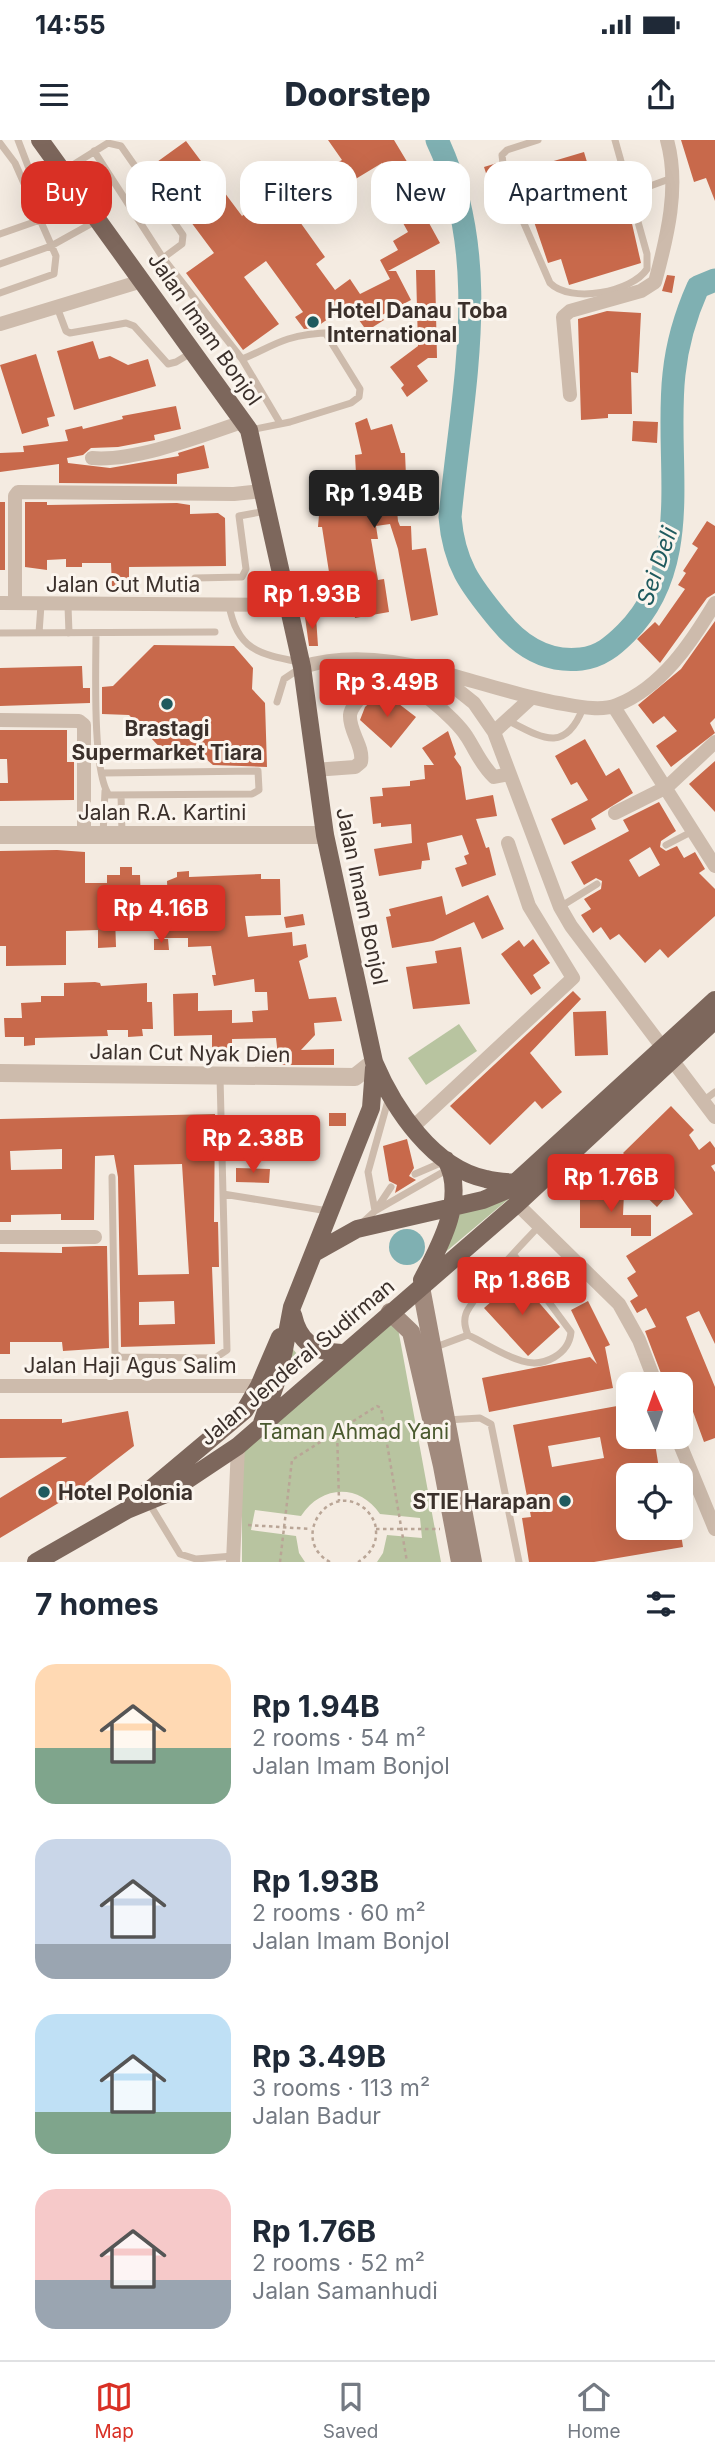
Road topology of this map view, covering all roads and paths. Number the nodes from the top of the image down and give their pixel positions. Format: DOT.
graph roads {
  1 [pos="18,140"];
  2 [pos="40,140"];
  3 [pos="538,140"];
  4 [pos="615,140"];
  5 [pos="667,140"];
  6 [pos="113,142"];
  7 [pos="0,143"];
  8 [pos="94,151"];
  9 [pos="26,161"];
  10 [pos="55,161"];
  11 [pos="78,161"];
  12 [pos="500,161"];
  13 [pos="621,161"];
  14 [pos="21,177"];
  15 [pos="673,178"];
  16 [pos="652,186"];
  17 [pos="29,224"];
  18 [pos="42,224"];
  19 [pos="90,224"];
  20 [pos="102,224"];
  21 [pos="524,224"];
  22 [pos="639,224"];
  23 [pos="0,234"];
  24 [pos="51,246"];
  25 [pos="163,258"];
  26 [pos="0,264"];
  27 [pos="142,281"];
  28 [pos="0,293"];
  29 [pos="57,307"];
  30 [pos="0,324"];
  31 [pos="326,334"];
  32 [pos="404,335"];
  33 [pos="191,353"];
  34 [pos="242,359"];
  35 [pos="570,395"];
  36 [pos="280,423"];
  37 [pos="246,426"];
  38 [pos="92,458"];
  39 [pos="262,491"];
  40 [pos="267,511"];
  41 [pos="195,578"];
  42 [pos="8,603"];
  43 [pos="715,603"];
  44 [pos="41,605"];
  45 [pos="229,605"];
  46 [pos="288,605"];
  47 [pos="68,606"];
  48 [pos="0,632"];
  49 [pos="215,632"];
  50 [pos="39,633"];
  51 [pos="69,633"];
  52 [pos="96,633"];
  53 [pos="302,665"];
  54 [pos="434,671"];
  55 [pos="531,698"];
  56 [pos="277,702"];
  57 [pos="614,706"];
  58 [pos="583,707"];
  59 [pos="0,720"];
  60 [pos="507,720"];
  61 [pos="92,730"];
  62 [pos="494,732"];
  63 [pos="715,742"];
  64 [pos="314,770"];
  65 [pos="103,773"];
  66 [pos="509,774"];
  67 [pos="667,787"];
  68 [pos="105,790"];
  69 [pos="121,795"];
  70 [pos="615,813"];
  71 [pos="694,831"];
  72 [pos="0,835"];
  73 [pos="93,835"];
  74 [pos="122,835"];
  75 [pos="325,835"];
  76 [pos="508,843"];
  77 [pos="666,845"];
  78 [pos="713,858"];
  79 [pos="597,884"];
  80 [pos="559,907"];
  81 [pos="715,1000"];
  82 [pos="715,1020"];
  83 [pos="668,1054"];
  84 [pos="374,1062"];
  85 [pos="0,1073"];
  86 [pos="220,1077"];
  87 [pos="715,1092"];
  88 [pos="390,1095"];
  89 [pos="703,1101"];
  90 [pos="715,1117"];
  91 [pos="413,1127"];
  92 [pos="448,1164"];
  93 [pos="415,1174"];
  94 [pos="112,1177"];
  95 [pos="519,1183"];
  96 [pos="391,1187"];
  97 [pos="223,1194"];
  98 [pos="517,1204"];
  99 [pos="451,1208"];
  100 [pos="331,1211"];
  101 [pos="375,1211"];
  102 [pos="539,1227"];
  103 [pos="357,1229"];
  104 [pos="0,1237"];
  105 [pos="94,1237"];
  106 [pos="316,1252"];
  107 [pos="514,1255"];
  108 [pos="421,1287"];
  109 [pos="292,1307"];
  110 [pos="390,1311"];
  111 [pos="468,1335"];
  112 [pos="433,1348"];
  113 [pos="342,1353"];
  114 [pos="651,1372"];
  115 [pos="0,1386"];
  116 [pos="259,1386"];
  117 [pos="446,1420"];
  118 [pos="261,1426"];
  119 [pos="337,1429"];
  120 [pos="238,1446"];
  121 [pos="682,1449"];
  122 [pos="339,1501"];
  123 [pos="149,1502"];
  124 [pos="127,1510"];
  125 [pos="237,1524"];
  126 [pos="284,1527"];
  127 [pos="312,1529"];
  128 [pos="376,1529"];
  129 [pos="400,1529"];
  130 [pos="454,1529"];
  131 [pos="715,1529"];
  132 [pos="233,1559"];
  133 [pos="36,1562"];
  134 [pos="280,1562"];
  135 [pos="330,1562"];
  136 [pos="358,1562"];
  137 [pos="407,1562"];
  138 [pos="460,1562"];
  139 [pos="473,1562"];
  140 [pos="519,1562"];
  1 -- 9 [label="lane"];
  2 -- 10 [label="main road, Jalan Imam Bonjol"];
  3 -- 12 [label="lane"];
  4 -- 13 [label="lane"];
  5 -- 15 [label="street"];
  6 -- 8 [label="lane"];
  6 -- 25 [label="lane"];
  7 -- 14 [label="lane"];
  8 -- 11 [label="lane"];
  8 -- 25 [label="lane"];
  15 -- 16 [label="lane"];
  15 -- 35 [label="street"];
  17 -- 23 [label="lane"];
  18 -- 24 [label="lane"];
  19 -- 24 [label="lane"];
  20 -- 27 [label="main road, Jalan Imam Bonjol"];
  21 -- 22 [label="lane"];
  24 -- 26 [label="lane"];
  24 -- 28 [label="lane"];
  25 -- 34 [label="lane"];
  27 -- 29 [label="street"];
  27 -- 33 [label="main road, Jalan Imam Bonjol"];
  29 -- 30 [label="street"];
  29 -- 33 [label="lane"];
  31 -- 32 [label="lane"];
  31 -- 34 [label="lane"];
  31 -- 36 [label="lane"];
  33 -- 37 [label="main road, Jalan Imam Bonjol"];
  34 -- 36 [label="lane"];
  36 -- 37 [label="lane"];
  37 -- 38 [label="street"];
  37 -- 39 [label="main road, Jalan Imam Bonjol"];
  39 -- 40 [label="main road, Jalan Imam Bonjol"];
  39 -- 42 [label="street"];
  40 -- 41 [label="lane"];
  40 -- 46 [label="main road, Jalan Imam Bonjol"];
  42 -- 44 [label="street, Jalan Cut Mutia"];
  43 -- 57 [label="street"];
  44 -- 47 [label="street, Jalan Cut Mutia"];
  44 -- 50 [label="lane"];
  45 -- 46 [label="street, Jalan Cut Mutia"];
  45 -- 47 [label="street, Jalan Cut Mutia"];
  45 -- 53 [label="lane"];
  46 -- 53 [label="main road, Jalan Imam Bonjol"];
  47 -- 51 [label="lane"];
  48 -- 50 [label="lane"];
  49 -- 52 [label="lane"];
  50 -- 51 [label="lane"];
  51 -- 52 [label="lane"];
  52 -- 61 [label="lane"];
  53 -- 54 [label="street"];
  53 -- 56 [label="lane"];
  53 -- 64 [label="main road, Jalan Imam Bonjol"];
  54 -- 55 [label="street"];
  54 -- 62 [label="street"];
  55 -- 58 [label="street"];
  55 -- 60 [label="street"];
  57 -- 58 [label="street"];
  57 -- 67 [label="street"];
  58 -- 60 [label="lane"];
  59 -- 61 [label="street"];
  60 -- 62 [label="street"];
  61 -- 65 [label="lane"];
  61 -- 73 [label="street"];
  62 -- 66 [label="street"];
  63 -- 67 [label="street"];
  64 -- 66 [label="street"];
  64 -- 75 [label="main road, Jalan Imam Bonjol"];
  65 -- 68 [label="lane"];
  65 -- 69 [label="lane"];
  66 -- 80 [label="street"];
  67 -- 70 [label="street"];
  67 -- 71 [label="street"];
  68 -- 69 [label="lane"];
  68 -- 73 [label="lane"];
  69 -- 74 [label="lane"];
  71 -- 77 [label="lane"];
  71 -- 78 [label="street"];
  72 -- 73 [label="street, Jalan R.A. Kartini"];
  73 -- 74 [label="street, Jalan R.A. Kartini"];
  74 -- 75 [label="street, Jalan R.A. Kartini"];
  75 -- 84 [label="main road, Jalan Imam Bonjol"];
  76 -- 91 [label="street"];
  79 -- 80 [label="lane"];
  80 -- 83 [label="street"];
  81 -- 83 [label="main road"];
  82 -- 83 [label="main road"];
  83 -- 89 [label="street"];
  83 -- 95 [label="main road"];
  83 -- 98 [label="main road, Jalan Jenderal Sudirman"];
  84 -- 86 [label="street, Jalan Cut Nyak Dien"];
  84 -- 88 [label="main road, Jalan Imam Bonjol"];
  84 -- 100 [label="main road, Jalan Imam Bonjol"];
  85 -- 86 [label="street, Jalan Cut Nyak Dien"];
  86 -- 97 [label="lane"];
  87 -- 89 [label="lane"];
  88 -- 91 [label="main road, Jalan Imam Bonjol"];
  88 -- 101 [label="lane"];
  89 -- 90 [label="street"];
  91 -- 92 [label="main road, Jalan Imam Bonjol"];
  92 -- 93 [label="lane"];
  92 -- 95 [label="main road, Jalan Imam Bonjol"];
  92 -- 99 [label="main road"];
  92 -- 101 [label="lane"];
  94 -- 97 [label="lane"];
  95 -- 99 [label="main road"];
  96 -- 101 [label="lane"];
  97 -- 100 [label="lane"];
  98 -- 102 [label="street"];
  98 -- 108 [label="main road, Jalan Jenderal Sudirman"];
  99 -- 103 [label="main road"];
  99 -- 108 [label="main road"];
  100 -- 106 [label="main road, Jalan Imam Bonjol"];
  101 -- 103 [label="lane"];
  102 -- 107 [label="lane"];
  102 -- 114 [label="street"];
  103 -- 106 [label="main road"];
  104 -- 105 [label="street"];
  106 -- 109 [label="main road, Jalan Imam Bonjol"];
  107 -- 111 [label="lane"];
  107 -- 111 [label="lane"];
  108 -- 110 [label="main road, Jalan Jenderal Sudirman"];
  108 -- 112 [label="main road"];
  109 -- 113 [label="main road"];
  109 -- 116 [label="main road, Jalan Jenderal Sudirman"];
  109 -- 118 [label="main road, Jalan Imam Bonjol"];
  110 -- 113 [label="main road, Jalan Jenderal Sudirman"];
  110 -- 130 [label="main road"];
  111 -- 112 [label="lane"];
  112 -- 117 [label="main road"];
  113 -- 118 [label="main road, Jalan Jenderal Sudirman"];
  115 -- 116 [label="street, Jalan Haji Agus Salim"];
  116 -- 124 [label="main road, Jalan Jenderal Sudirman"];
  117 -- 139 [label="main road"];
  117 -- 140 [label="lane"];
  118 -- 120 [label="main road, Jalan Jenderal Sudirman"];
  119 -- 122 [label="path"];
  119 -- 126 [label="path"];
  119 -- 129 [label="path"];
  120 -- 123 [label="main road, Jalan Jenderal Sudirman"];
  120 -- 125 [label="street"];
  121 -- 131 [label="street"];
  122 -- 127 [label="path"];
  122 -- 128 [label="path"];
  123 -- 124 [label="main road, Jalan Jenderal Sudirman"];
  123 -- 132 [label="lane"];
  124 -- 133 [label="main road, Jalan Jenderal Sudirman"];
  125 -- 126 [label="path"];
  125 -- 132 [label="street"];
  126 -- 127 [label="path"];
  126 -- 134 [label="path"];
  127 -- 135 [label="path"];
  128 -- 129 [label="path"];
  128 -- 136 [label="path"];
  129 -- 130 [label="path"];
  129 -- 137 [label="path"];
  130 -- 138 [label="main road"];
}
